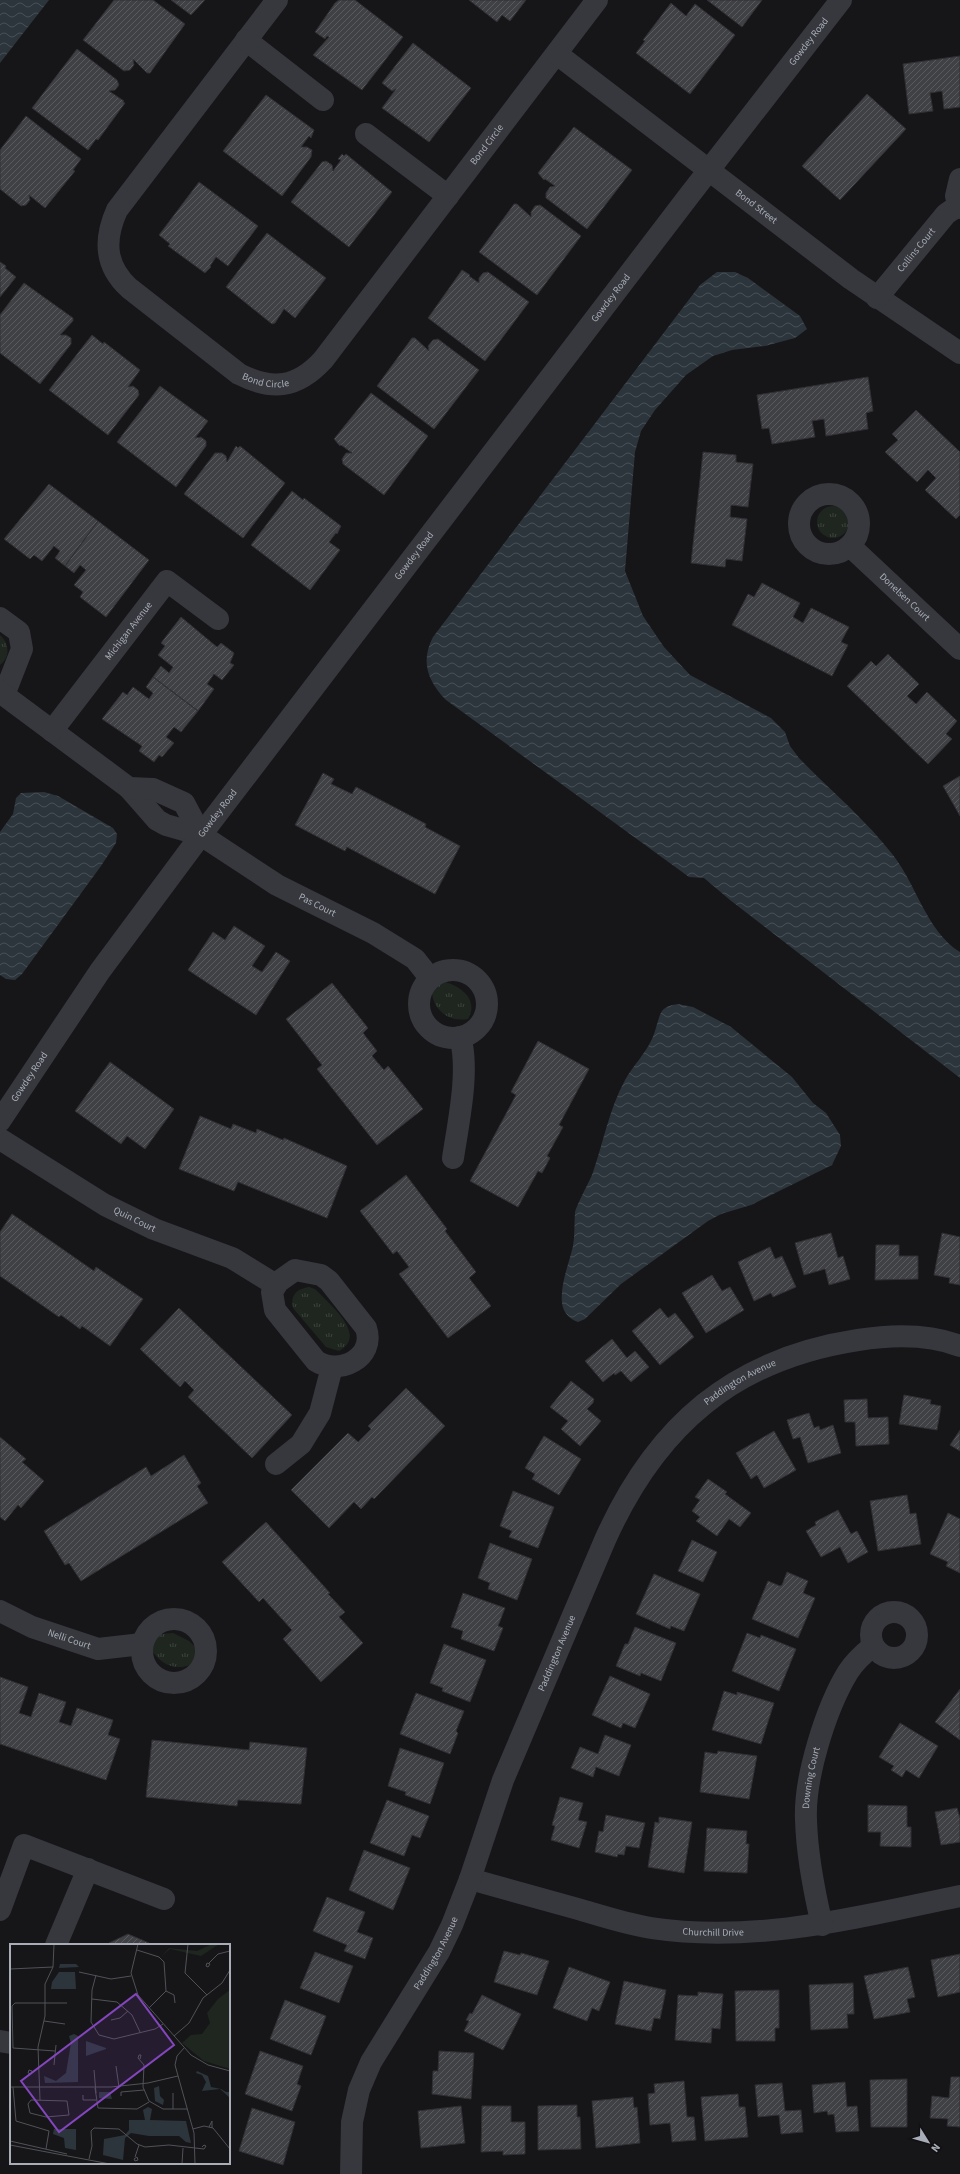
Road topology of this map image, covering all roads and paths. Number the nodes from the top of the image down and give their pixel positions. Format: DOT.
graph roads {
  1 [pos="277,0"];
  2 [pos="597,0"];
  3 [pos="841,0"];
  4 [pos="246,40"];
  5 [pos="557,54"];
  6 [pos="323,100"];
  7 [pos="366,134"];
  8 [pos="708,170"];
  9 [pos="960,179"];
  10 [pos="448,196"];
  11 [pos="959,207"];
  12 [pos="877,298"];
  13 [pos="960,353"];
  14 [pos="850,546"];
  15 [pos="0,618"];
  16 [pos="218,619"];
  17 [pos="960,649"];
  18 [pos="2,693"];
  19 [pos="52,731"];
  20 [pos="201,835"];
  21 [pos="430,978"];
  22 [pos="460,1038"];
  23 [pos="0,1121"];
  24 [pos="0,1140"];
  25 [pos="453,1158"];
  26 [pos="276,1285"];
  27 [pos="960,1346"];
  28 [pos="332,1367"];
  29 [pos="276,1464"];
  30 [pos="0,1611"];
  31 [pos="142,1644"];
  32 [pos="873,1646"];
  33 [pos="88,1869"];
  34 [pos="470,1879"];
  35 [pos="960,1896"];
  36 [pos="164,1899"];
  37 [pos="0,1910"];
  38 [pos="822,1925"];
  39 [pos="56,1944"];
  40 [pos="0,2041"];
  41 [pos="10,2043"];
  42 [pos="351,2174"];
  1 -- 4 [label="street, Bond Circle"];
  2 -- 5 [label="street, Bond Circle"];
  3 -- 8 [label="street, Gowdey Road"];
  4 -- 6 [label="street"];
  4 -- 10 [label="street, Bond Circle"];
  5 -- 8 [label="street, Bond Street"];
  5 -- 10 [label="street, Bond Circle"];
  7 -- 10 [label="street"];
  8 -- 12 [label="street, Bond Street"];
  8 -- 20 [label="street, Gowdey Road"];
  9 -- 11 [label="street, Collins Court"];
  11 -- 12 [label="street, Collins Court"];
  12 -- 13 [label="street, Bond Street"];
  14 -- 17 [label="street, Donelsen Court"];
  15 -- 18 [label="street"];
  16 -- 19 [label="street, Michigan Avenue"];
  18 -- 19 [label="street"];
  19 -- 20 [label="street"];
  20 -- 21 [label="street, Pas Court"];
  20 -- 23 [label="street, Gowdey Road"];
  21 -- 22 [label="street"];
  21 -- 22 [label="street"];
  22 -- 25 [label="street"];
  24 -- 26 [label="street, Quin Court"];
  26 -- 28 [label="street"];
  26 -- 28 [label="street"];
  27 -- 34 [label="street, Paddington Avenue"];
  28 -- 29 [label="street"];
  30 -- 31 [label="street, Nelli Court"];
  32 -- 38 [label="street, Downing Court"];
  33 -- 36 [label="street"];
  33 -- 37 [label="street"];
  33 -- 39 [label="street"];
  34 -- 38 [label="street, Churchill Drive"];
  34 -- 42 [label="street, Paddington Avenue"];
  35 -- 38 [label="street, Churchill Drive"];
  40 -- 41 [label="street"];
}
